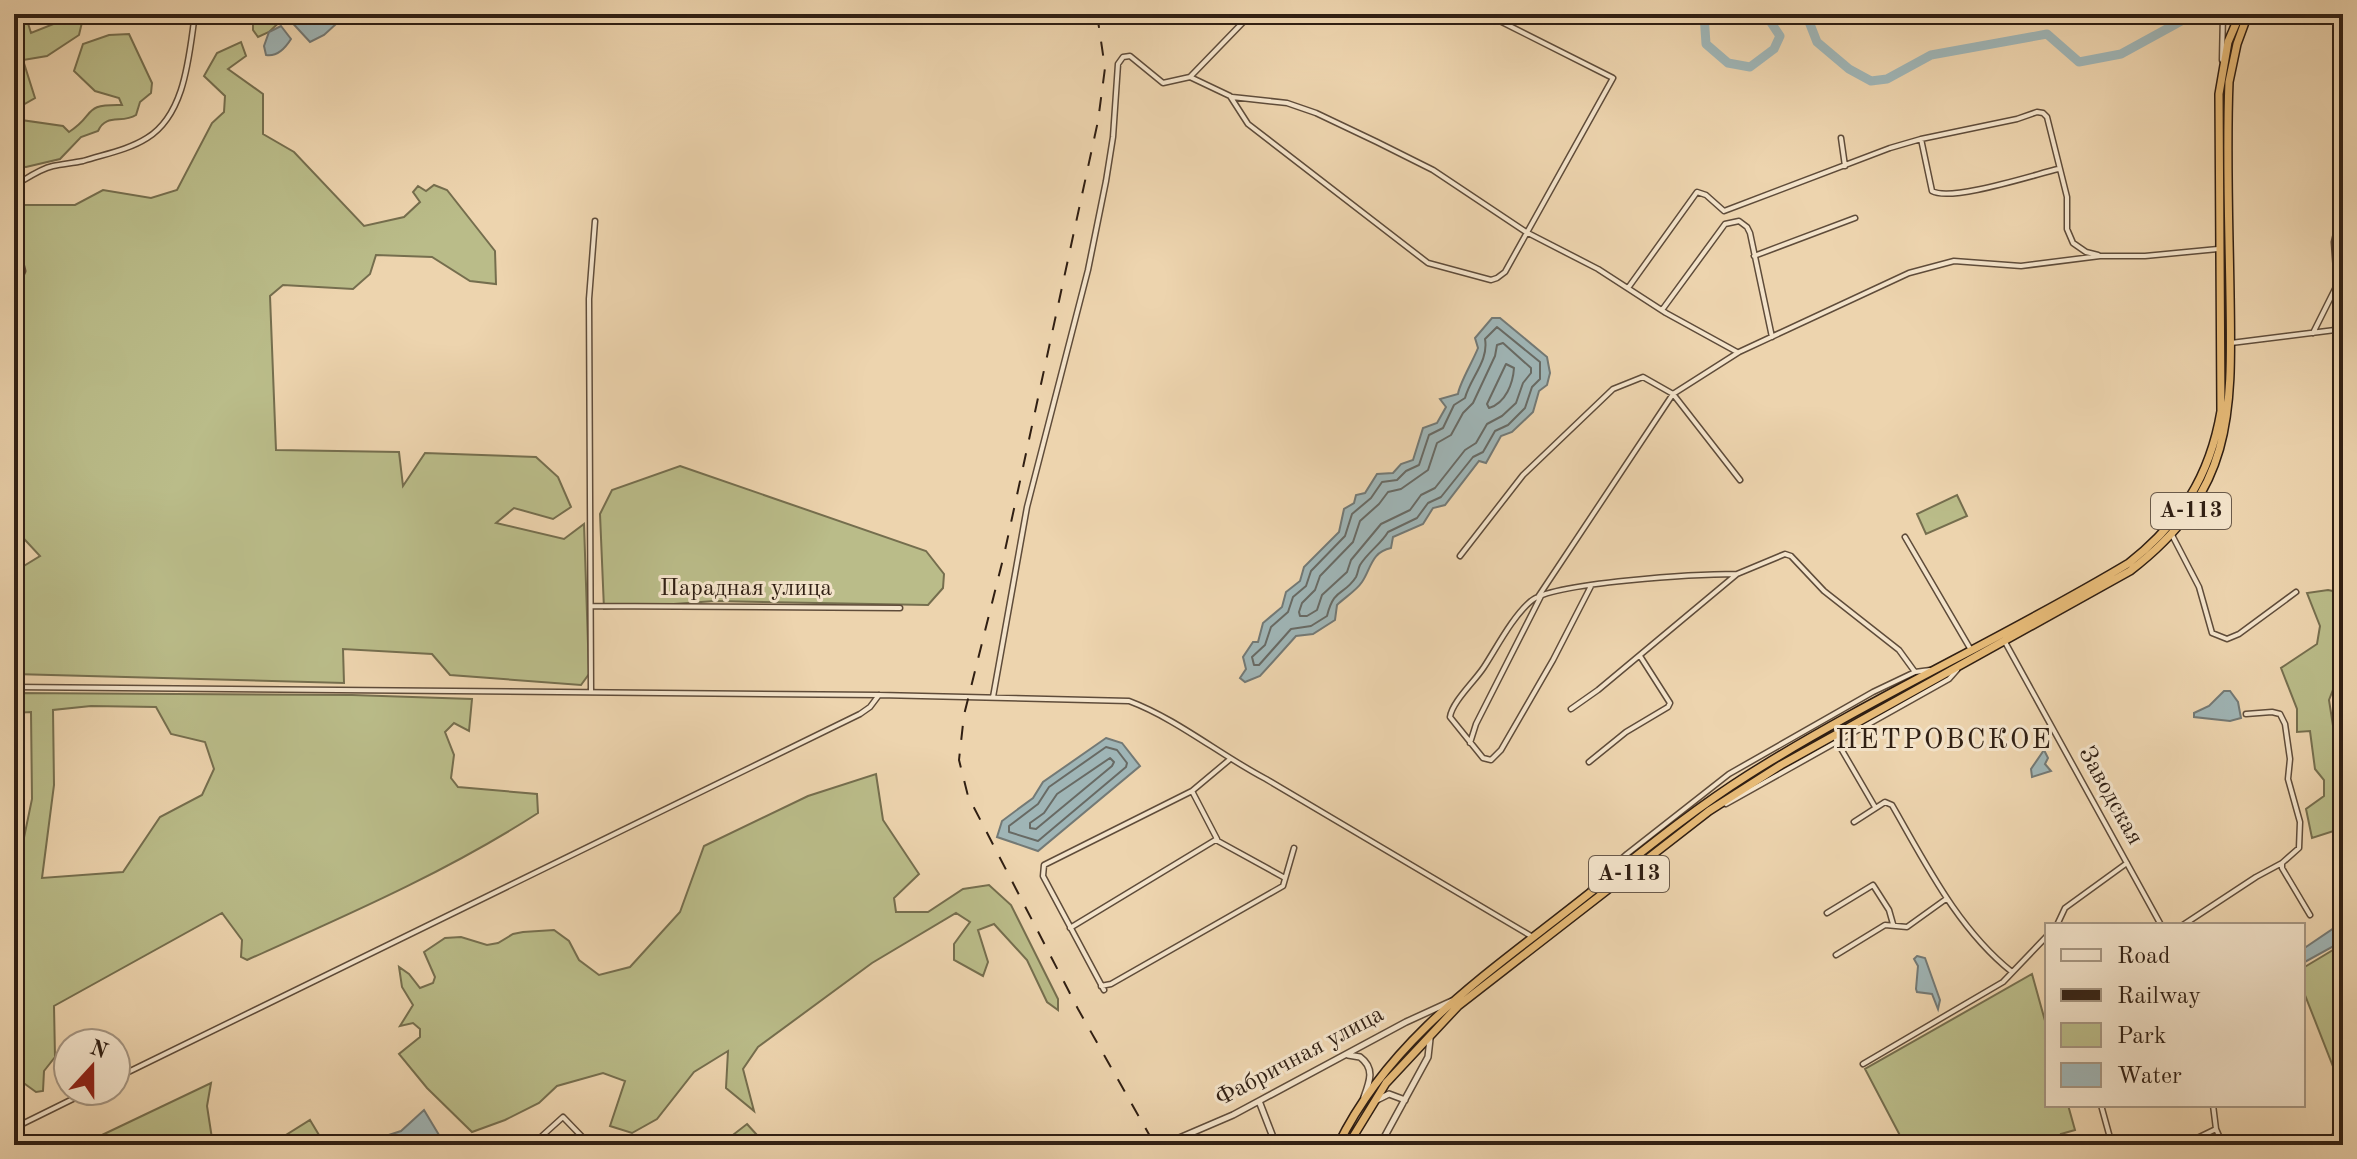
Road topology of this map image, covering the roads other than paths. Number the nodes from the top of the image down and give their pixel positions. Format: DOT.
graph roads {
  1 [pos="195,14"];
  2 [pos="1251,14"];
  3 [pos="1486,14"];
  4 [pos="2223,15"];
  5 [pos="2242,18"];
  6 [pos="2222,67"];
  7 [pos="1190,77"];
  8 [pos="1230,96"];
  9 [pos="1841,138"];
  10 [pos="1921,139"];
  11 [pos="1845,166"];
  12 [pos="2058,169"];
  13 [pos="14,186"];
  14 [pos="1855,218"];
  15 [pos="595,221"];
  16 [pos="2337,229"];
  17 [pos="1526,232"];
  18 [pos="14,235"];
  19 [pos="2221,249"];
  20 [pos="2343,254"];
  21 [pos="1754,256"];
  22 [pos="2100,256"];
  23 [pos="2336,263"];
  24 [pos="1628,288"];
  25 [pos="14,291"];
  26 [pos="1662,310"];
  27 [pos="2343,329"];
  28 [pos="2313,333"];
  29 [pos="1772,337"];
  30 [pos="2231,343"];
  31 [pos="1739,352"];
  32 [pos="1673,394"];
  33 [pos="1740,480"];
  34 [pos="2172,535"];
  35 [pos="1905,537"];
  36 [pos="1460,556"];
  37 [pos="1737,574"];
  38 [pos="1591,586"];
  39 [pos="2296,592"];
  40 [pos="1540,596"];
  41 [pos="590,606"];
  42 [pos="900,608"];
  43 [pos="2005,642"];
  44 [pos="1971,650"];
  45 [pos="1640,656"];
  46 [pos="1961,666"];
  47 [pos="1936,669"];
  48 [pos="1915,672"];
  49 [pos="14,687"];
  50 [pos="591,692"];
  51 [pos="879,695"];
  52 [pos="993,697"];
  53 [pos="1571,709"];
  54 [pos="2246,714"];
  55 [pos="1836,740"];
  56 [pos="1470,743"];
  57 [pos="1229,760"];
  58 [pos="1589,762"];
  59 [pos="1192,791"];
  60 [pos="1875,808"];
  61 [pos="1709,811"];
  62 [pos="1854,822"];
  63 [pos="1216,840"];
  64 [pos="1294,848"];
  65 [pos="2127,863"];
  66 [pos="2282,863"];
  67 [pos="1285,878"];
  68 [pos="1584,898"];
  69 [pos="1946,899"];
  70 [pos="1827,913"];
  71 [pos="2310,915"];
  72 [pos="2058,923"];
  73 [pos="2160,923"];
  74 [pos="2186,923"];
  75 [pos="1893,924"];
  76 [pos="1070,928"];
  77 [pos="1533,937"];
  78 [pos="2045,938"];
  79 [pos="1836,955"];
  80 [pos="2012,972"];
  81 [pos="1452,1000"];
  82 [pos="1436,1028"];
  83 [pos="1339,1057"];
  84 [pos="1863,1064"];
  85 [pos="132,1070"];
  86 [pos="1364,1099"];
  87 [pos="1405,1100"];
  88 [pos="1259,1101"];
  89 [pos="57,1107"];
  90 [pos="2102,1107"];
  91 [pos="2213,1107"];
  92 [pos="1369,1108"];
  93 [pos="14,1128"];
  94 [pos="2216,1129"];
  95 [pos="532,1145"];
  96 [pos="590,1145"];
  97 [pos="1163,1145"];
  98 [pos="1276,1145"];
  99 [pos="1338,1145"];
  100 [pos="1348,1145"];
  101 [pos="1380,1145"];
  102 [pos="2112,1145"];
  103 [pos="2183,1145"];
  104 [pos="2223,1145"];
  1 -- 13 [label="street"];
  2 -- 7 [label="street"];
  3 -- 17 [label="street"];
  4 -- 6 [label="street"];
  5 -- 6 [label="highway, А-113"];
  5 -- 30 [label="highway, А-113"];
  6 -- 19 [label="highway, А-113"];
  7 -- 8 [label="street"];
  7 -- 52 [label="street"];
  8 -- 17 [label="street"];
  8 -- 17 [label="street"];
  9 -- 11 [label="street"];
  10 -- 11 [label="street"];
  10 -- 12 [label="street"];
  10 -- 12 [label="street"];
  11 -- 24 [label="street"];
  12 -- 22 [label="street"];
  14 -- 21 [label="street"];
  15 -- 41 [label="street"];
  16 -- 23 [label="street"];
  17 -- 24 [label="street"];
  18 -- 25 [label="street"];
  19 -- 22 [label="street"];
  19 -- 44 [label="highway, А-113"];
  20 -- 23 [label="street"];
  21 -- 26 [label="street"];
  21 -- 29 [label="street"];
  22 -- 29 [label="street"];
  23 -- 28 [label="street"];
  24 -- 26 [label="street"];
  26 -- 31 [label="street"];
  27 -- 28 [label="street"];
  28 -- 30 [label="street"];
  29 -- 31 [label="street"];
  30 -- 34 [label="highway, А-113"];
  31 -- 32 [label="street"];
  32 -- 33 [label="street"];
  32 -- 36 [label="street"];
  32 -- 40 [label="street"];
  34 -- 39 [label="street"];
  34 -- 43 [label="highway, А-113"];
  35 -- 44 [label="street"];
  37 -- 38 [label="street"];
  37 -- 45 [label="street"];
  37 -- 48 [label="street"];
  38 -- 40 [label="street"];
  38 -- 56 [label="street"];
  40 -- 56 [label="street"];
  40 -- 56 [label="street"];
  41 -- 42 [label="street, Парадная улица"];
  41 -- 50 [label="street"];
  43 -- 46 [label="highway, А-113"];
  43 -- 65 [label="street, Заводская"];
  44 -- 47 [label="highway, А-113"];
  45 -- 53 [label="street"];
  45 -- 58 [label="street"];
  46 -- 55 [label="street"];
  46 -- 61 [label="highway, А-113"];
  47 -- 48 [label="street"];
  47 -- 68 [label="highway, А-113"];
  48 -- 68 [label="street"];
  49 -- 50 [label="street"];
  50 -- 51 [label="street"];
  51 -- 52 [label="street"];
  51 -- 85 [label="street"];
  52 -- 57 [label="street"];
  54 -- 66 [label="street"];
  55 -- 60 [label="street"];
  55 -- 61 [label="street"];
  57 -- 59 [label="street"];
  57 -- 77 [label="street"];
  59 -- 63 [label="street"];
  59 -- 76 [label="street"];
  60 -- 62 [label="street"];
  60 -- 69 [label="street"];
  61 -- 82 [label="highway, А-113"];
  63 -- 67 [label="street"];
  63 -- 76 [label="street"];
  64 -- 67 [label="street"];
  65 -- 72 [label="street"];
  65 -- 73 [label="street, Заводская"];
  66 -- 71 [label="street"];
  66 -- 74 [label="street"];
  67 -- 76 [label="street"];
  68 -- 77 [label="highway, А-113"];
  69 -- 75 [label="street"];
  69 -- 80 [label="street"];
  70 -- 75 [label="street"];
  75 -- 79 [label="street"];
  77 -- 81 [label="highway, А-113"];
  78 -- 80 [label="street"];
  80 -- 84 [label="street"];
  81 -- 83 [label="street, Фабричная улица"];
  81 -- 86 [label="highway, А-113"];
  82 -- 87 [label="street"];
  82 -- 92 [label="highway, А-113"];
  83 -- 86 [label="street"];
  83 -- 88 [label="street, Фабричная улица"];
  86 -- 99 [label="highway, А-113"];
  87 -- 92 [label="street"];
  87 -- 101 [label="street"];
  88 -- 97 [label="street, Фабричная улица"];
  88 -- 98 [label="street"];
  89 -- 93 [label="street"];
  90 -- 102 [label="street"];
  91 -- 94 [label="street"];
  92 -- 100 [label="highway, А-113"];
  94 -- 103 [label="street"];
  94 -- 104 [label="street"];
  95 -- 96 [label="street"];
}
